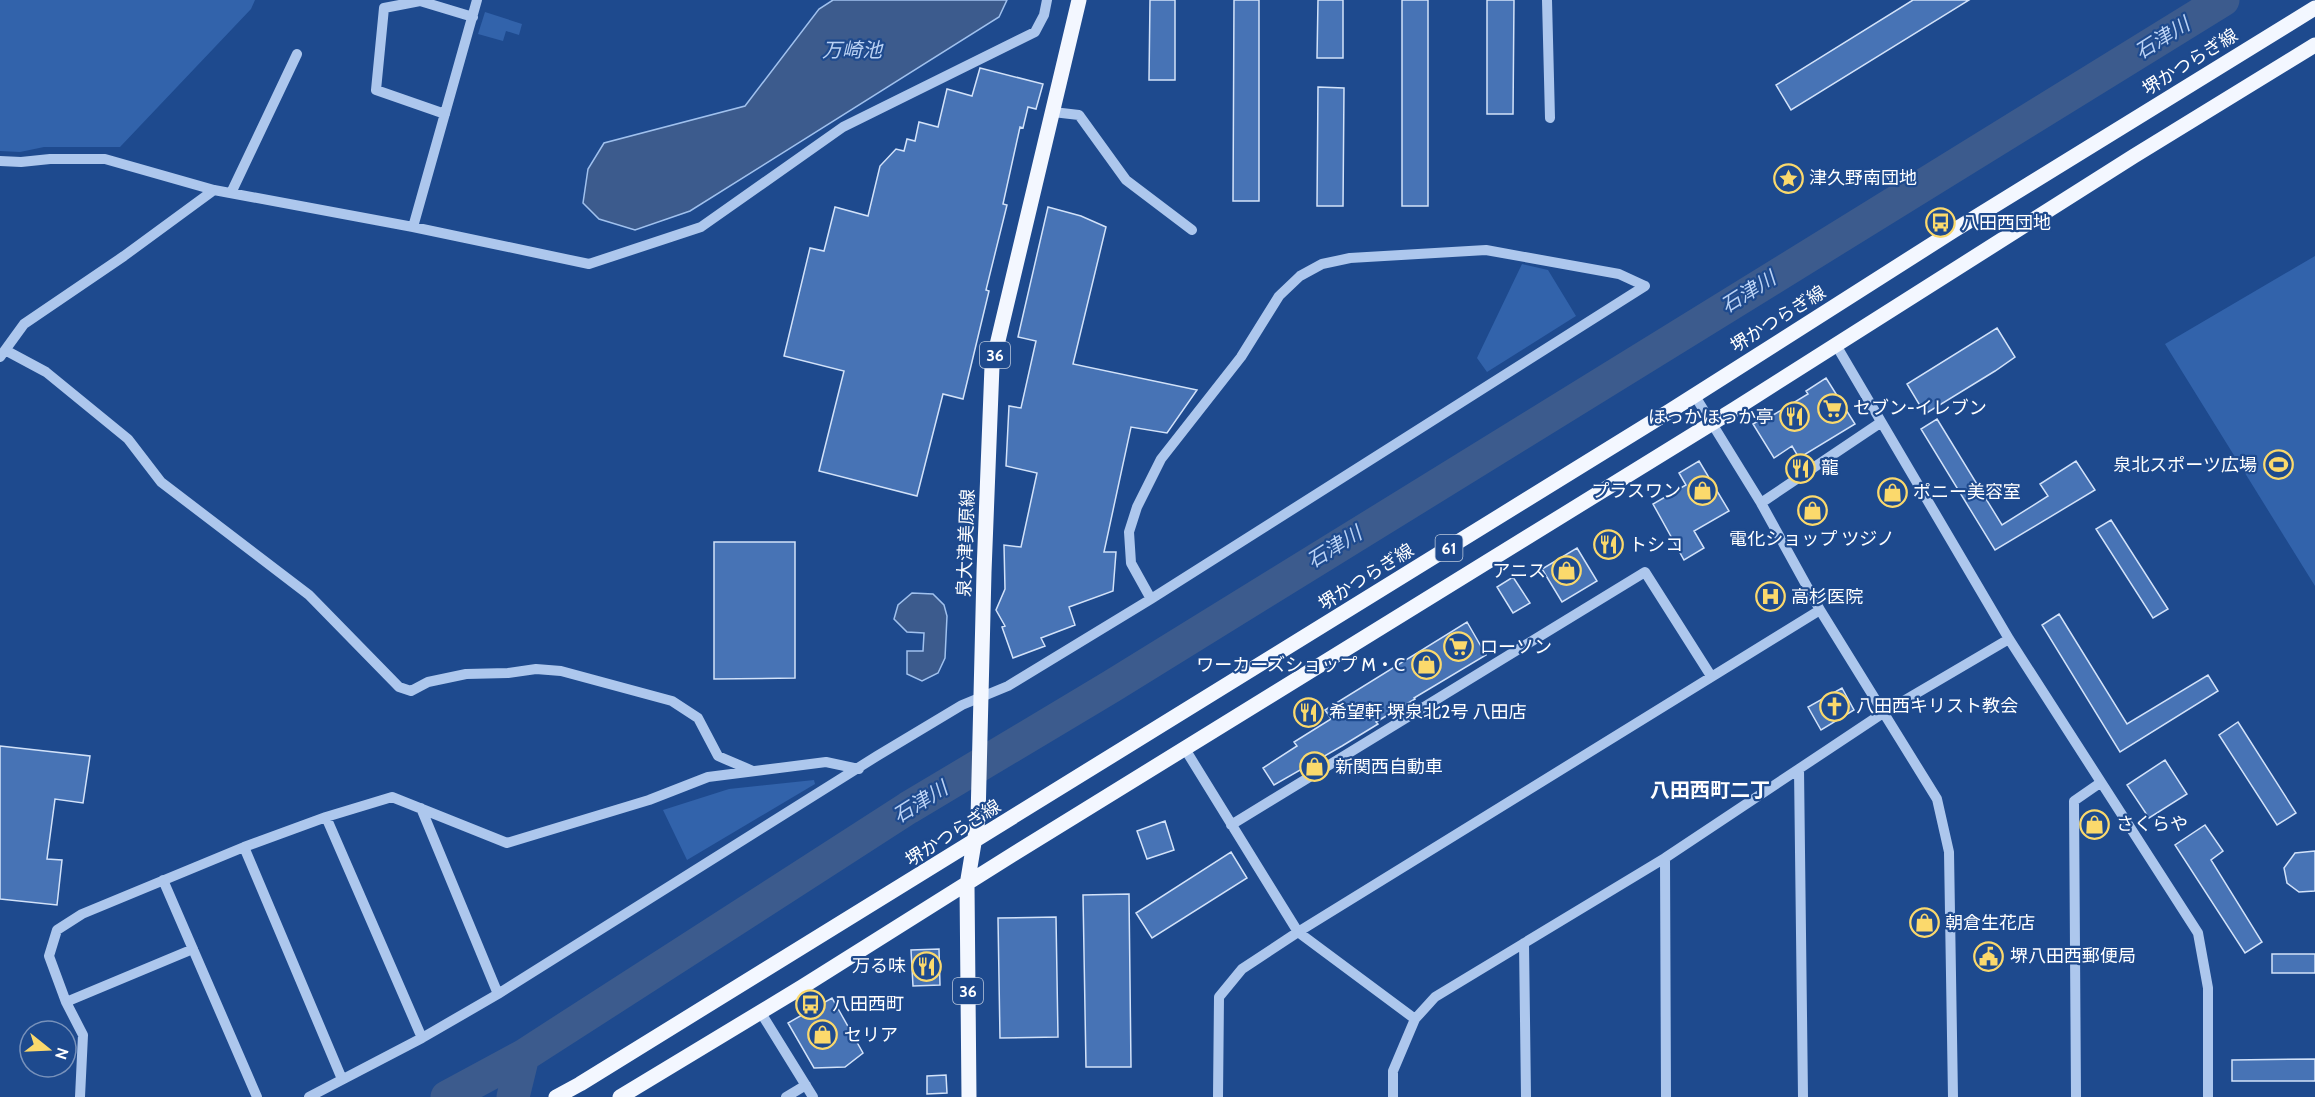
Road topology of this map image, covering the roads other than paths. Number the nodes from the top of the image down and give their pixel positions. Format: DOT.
graph roads {
  1 [pos="477,0"];
  2 [pos="1047,0"];
  3 [pos="1079,0"];
  4 [pos="1547,0"];
  5 [pos="2315,8"];
  6 [pos="472,16"];
  7 [pos="2315,45"];
  8 [pos="297,54"];
  9 [pos="1053,112"];
  10 [pos="445,114"];
  11 [pos="1550,118"];
  12 [pos="0,161"];
  13 [pos="214,190"];
  14 [pos="231,193"];
  15 [pos="413,226"];
  16 [pos="1192,230"];
  17 [pos="1836,345"];
  18 [pos="2,353"];
  19 [pos="1695,396"];
  20 [pos="1711,422"];
  21 [pos="1880,423"];
  22 [pos="1761,503"];
  23 [pos="1150,599"];
  24 [pos="1820,610"];
  25 [pos="2009,639"];
  26 [pos="1711,676"];
  27 [pos="981,696"];
  28 [pos="1883,713"];
  29 [pos="1185,749"];
  30 [pos="859,768"];
  31 [pos="1799,769"];
  32 [pos="754,771"];
  33 [pos="2100,783"];
  34 [pos="421,808"];
  35 [pos="326,816"];
  36 [pos="1231,825"];
  37 [pos="976,842"];
  38 [pos="244,847"];
  39 [pos="1665,858"];
  40 [pos="163,880"];
  41 [pos="968,885"];
  42 [pos="1298,932"];
  43 [pos="1524,943"];
  44 [pos="193,949"];
  45 [pos="498,994"];
  46 [pos="66,1002"];
  47 [pos="761,1013"];
  48 [pos="1415,1019"];
  49 [pos="422,1038"];
  50 [pos="342,1079"];
  51 [pos="806,1085"];
  52 [pos="80,1097"];
  53 [pos="257,1097"];
  54 [pos="309,1097"];
  55 [pos="556,1097"];
  56 [pos="620,1097"];
  57 [pos="786,1097"];
  58 [pos="813,1097"];
  59 [pos="969,1097"];
  60 [pos="1218,1097"];
  61 [pos="1393,1097"];
  62 [pos="1526,1097"];
  63 [pos="1666,1097"];
  64 [pos="1803,1097"];
  65 [pos="1953,1097"];
  66 [pos="2076,1097"];
  67 [pos="2208,1097"];
  1 -- 6 [label="street"];
  2 -- 15 [label="street"];
  3 -- 9 [label="main road, 泉大津美原線 / 36"];
  4 -- 11 [label="street"];
  5 -- 19 [label="main road, 堺かつらぎ線 / 61"];
  6 -- 10 [label="street"];
  6 -- 10 [label="street"];
  7 -- 17 [label="main road, 61"];
  8 -- 14 [label="street"];
  9 -- 16 [label="street"];
  9 -- 27 [label="main road, 泉大津美原線 / 36"];
  10 -- 15 [label="street"];
  12 -- 13 [label="street"];
  13 -- 14 [label="street"];
  13 -- 18 [label="street"];
  14 -- 15 [label="street"];
  17 -- 20 [label="main road, 61"];
  17 -- 21 [label="street"];
  18 -- 32 [label="street"];
  19 -- 20 [label="street"];
  19 -- 37 [label="main road, 堺かつらぎ線 / 61"];
  20 -- 22 [label="street"];
  20 -- 29 [label="main road, 61"];
  21 -- 22 [label="street"];
  21 -- 25 [label="street"];
  22 -- 24 [label="street"];
  23 -- 23 [label="street"];
  23 -- 27 [label="street"];
  24 -- 26 [label="street"];
  24 -- 28 [label="street"];
  25 -- 28 [label="street"];
  25 -- 33 [label="street"];
  26 -- 36 [label="street"];
  26 -- 42 [label="street"];
  27 -- 30 [label="street"];
  27 -- 37 [label="main road, 泉大津美原線 / 36"];
  28 -- 31 [label="street"];
  28 -- 65 [label="street"];
  29 -- 36 [label="street"];
  29 -- 41 [label="main road, 61"];
  30 -- 32 [label="street"];
  30 -- 45 [label="street"];
  31 -- 39 [label="street"];
  31 -- 64 [label="street"];
  32 -- 34 [label="street"];
  33 -- 66 [label="street"];
  33 -- 67 [label="street"];
  34 -- 35 [label="street"];
  34 -- 45 [label="street"];
  35 -- 38 [label="street"];
  35 -- 49 [label="street"];
  36 -- 42 [label="street"];
  37 -- 41 [label="main road, 泉大津美原線 / 36"];
  37 -- 55 [label="main road, 堺かつらぎ線 / 61"];
  38 -- 40 [label="street"];
  38 -- 50 [label="street"];
  39 -- 43 [label="street"];
  39 -- 63 [label="street"];
  40 -- 44 [label="street"];
  40 -- 46 [label="street"];
  41 -- 47 [label="main road, 61"];
  41 -- 59 [label="main road, 泉大津美原線 / 36"];
  42 -- 48 [label="street"];
  42 -- 60 [label="street"];
  43 -- 48 [label="street"];
  43 -- 62 [label="street"];
  44 -- 46 [label="street"];
  44 -- 53 [label="street"];
  45 -- 49 [label="street"];
  46 -- 52 [label="street"];
  47 -- 51 [label="street"];
  47 -- 56 [label="main road, 61"];
  48 -- 61 [label="street"];
  49 -- 50 [label="street"];
  50 -- 54 [label="street"];
  51 -- 57 [label="street"];
  51 -- 58 [label="street"];
}
